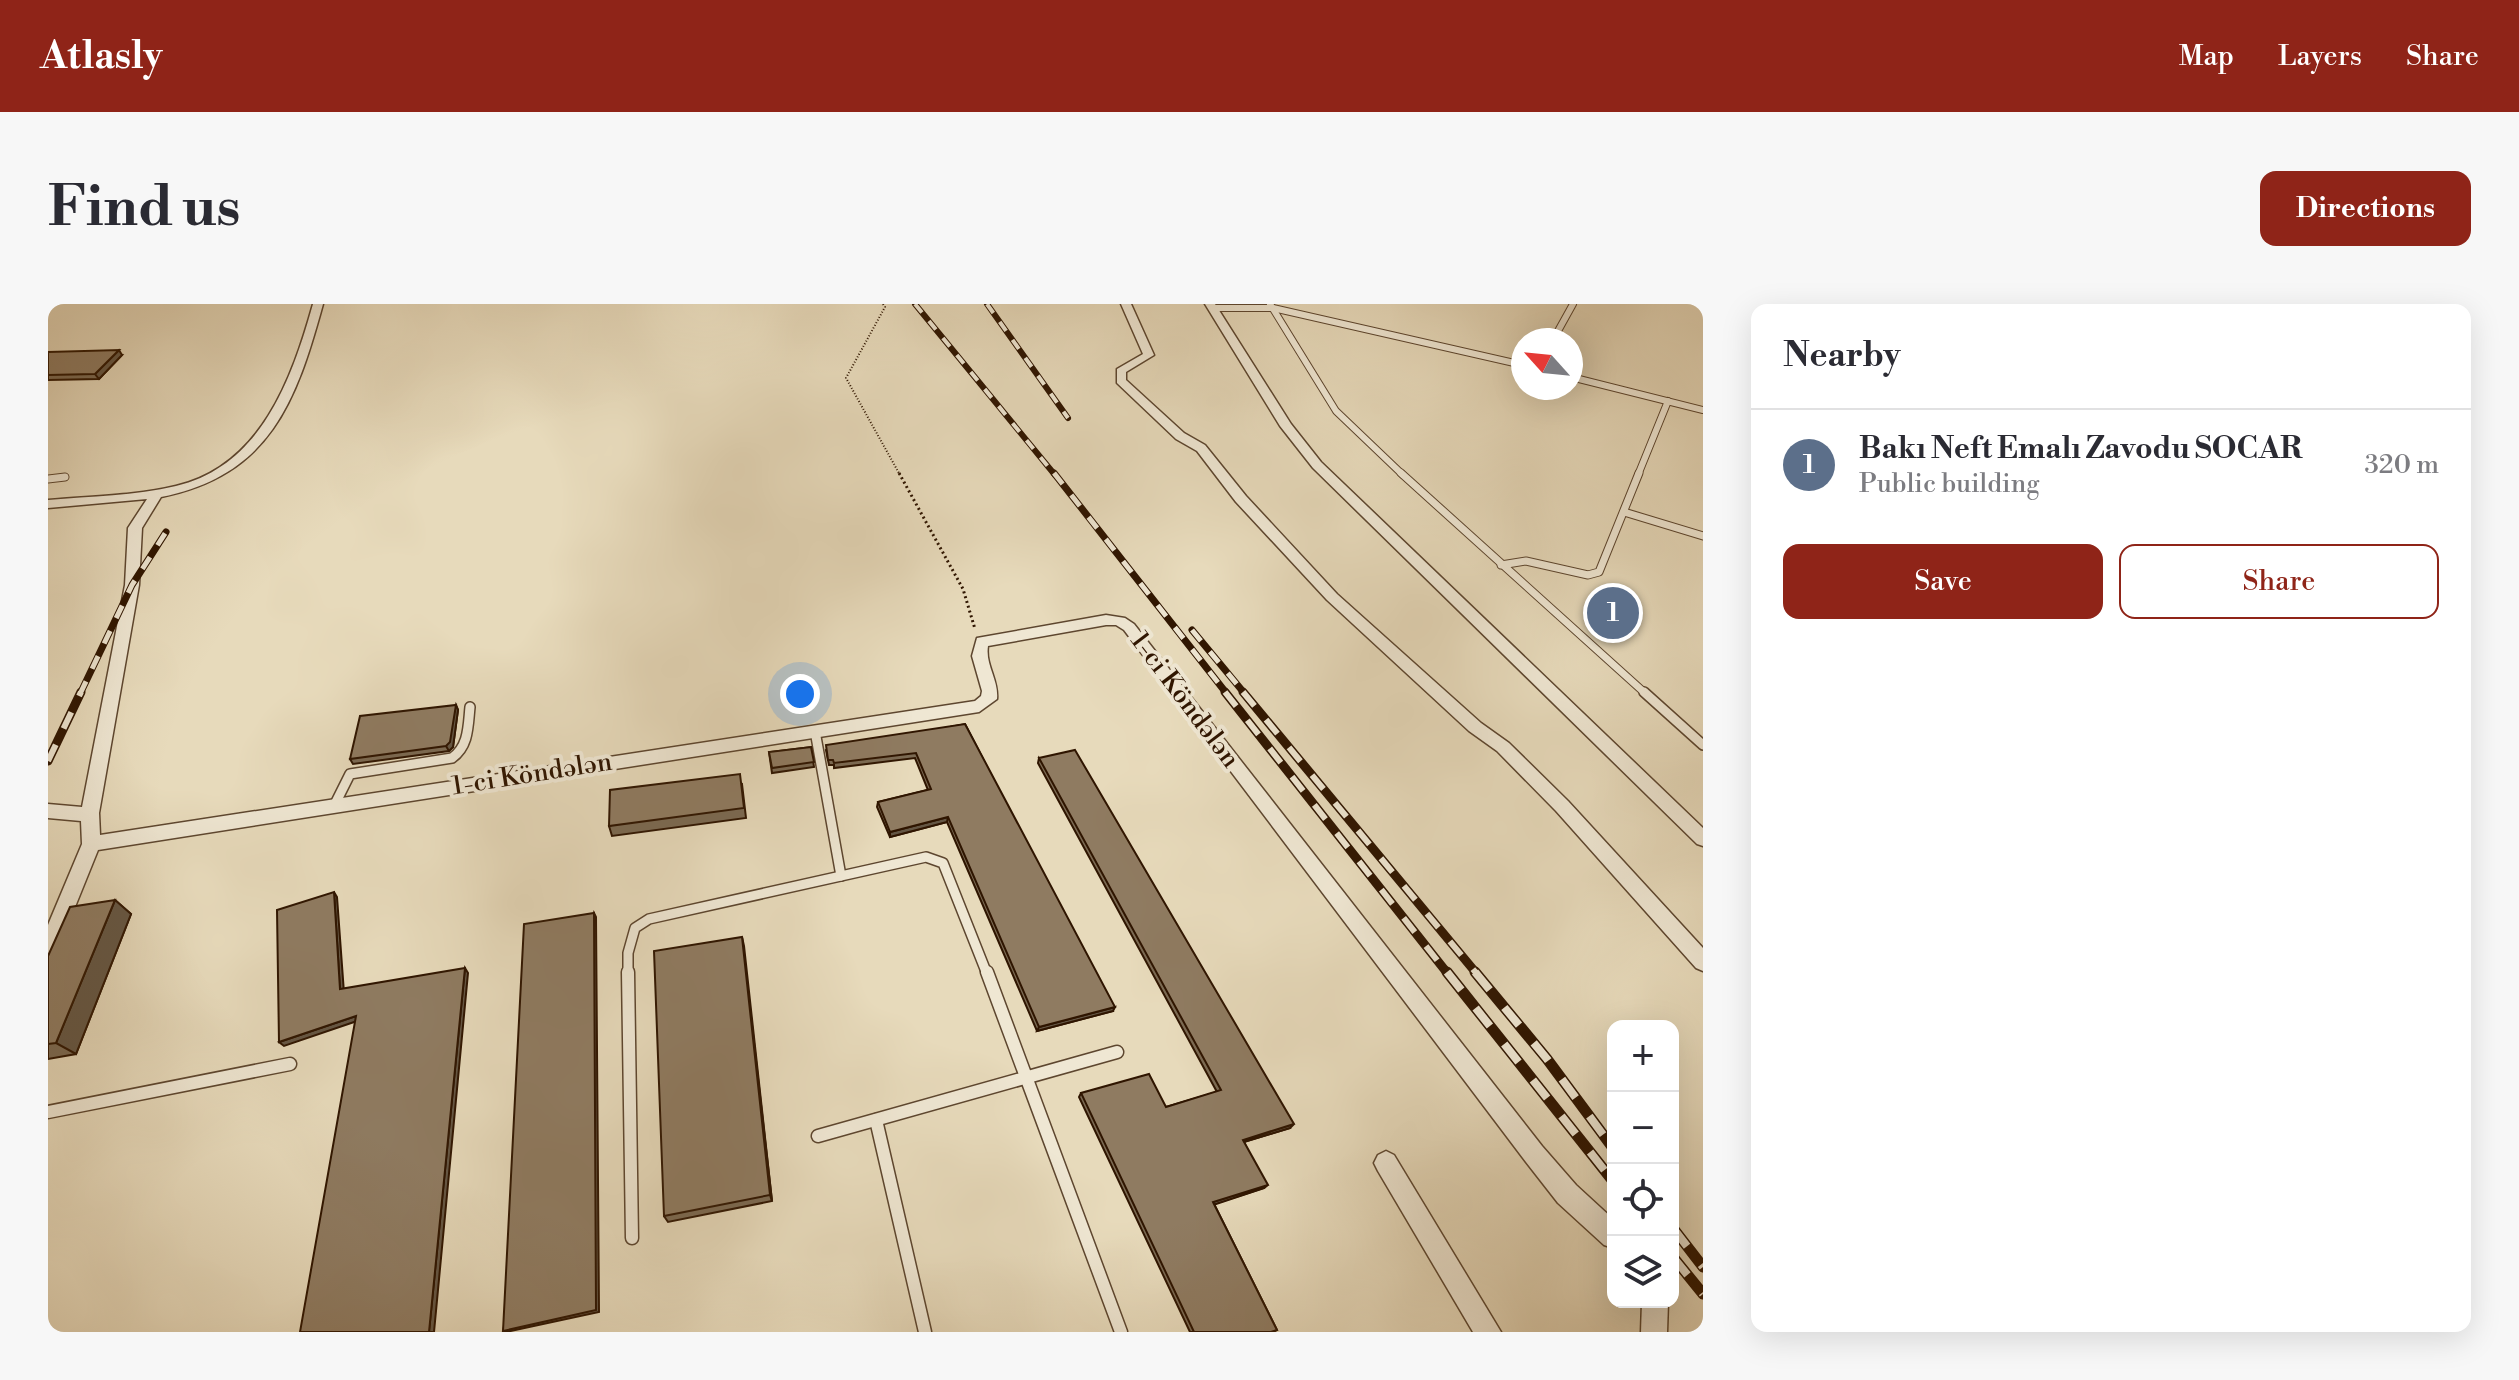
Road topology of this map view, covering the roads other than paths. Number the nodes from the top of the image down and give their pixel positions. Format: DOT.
graph roads {
  1 [pos="318,304"];
  2 [pos="1126,304"];
  3 [pos="1284,304"];
  4 [pos="1573,304"];
  5 [pos="1211,306"];
  6 [pos="1271,306"];
  7 [pos="1560,328"];
  8 [pos="1511,362"];
  9 [pos="1583,380"];
  10 [pos="1668,401"];
  11 [pos="1703,410"];
  12 [pos="65,477"];
  13 [pos="48,479"];
  14 [pos="157,493"];
  15 [pos="48,504"];
  16 [pos="1624,512"];
  17 [pos="1703,536"];
  18 [pos="1501,565"];
  19 [pos="470,707"];
  20 [pos="815,731"];
  21 [pos="1703,745"];
  22 [pos="335,804"];
  23 [pos="48,811"];
  24 [pos="90,813"];
  25 [pos="1703,839"];
  26 [pos="91,844"];
  27 [pos="841,876"];
  28 [pos="48,949"];
  29 [pos="1703,962"];
  30 [pos="1117,1052"];
  31 [pos="290,1064"];
  32 [pos="1026,1077"];
  33 [pos="48,1112"];
  34 [pos="876,1120"];
  35 [pos="818,1136"];
  36 [pos="1386,1163"];
  37 [pos="1607,1231"];
  38 [pos="632,1238"];
  39 [pos="1655,1308"];
  40 [pos="925,1332"];
  41 [pos="1121,1332"];
  42 [pos="1488,1332"];
  43 [pos="1654,1332"];
  1 -- 14 [label="street"];
  2 -- 29 [label="street"];
  3 -- 6 [label="lane"];
  4 -- 7 [label="lane"];
  5 -- 6 [label="lane"];
  5 -- 25 [label="street"];
  6 -- 8 [label="lane"];
  6 -- 18 [label="lane"];
  9 -- 10 [label="lane"];
  10 -- 11 [label="lane"];
  10 -- 16 [label="lane"];
  12 -- 13 [label="lane"];
  14 -- 15 [label="street"];
  14 -- 24 [label="street"];
  16 -- 17 [label="lane"];
  16 -- 18 [label="lane"];
  18 -- 21 [label="lane"];
  19 -- 22 [label="lane"];
  20 -- 22 [label="street, 1-ci Köndələn"];
  20 -- 27 [label="lane"];
  20 -- 37 [label="street, 1-ci Köndələn"];
  22 -- 26 [label="street, 1-ci Köndələn"];
  23 -- 24 [label="street"];
  24 -- 26 [label="street"];
  26 -- 28 [label="street"];
  27 -- 32 [label="lane"];
  27 -- 38 [label="lane"];
  30 -- 32 [label="lane"];
  31 -- 33 [label="lane"];
  32 -- 34 [label="lane"];
  32 -- 41 [label="lane"];
  34 -- 35 [label="lane"];
  34 -- 40 [label="lane"];
  36 -- 42 [label="street"];
  39 -- 43 [label="street"];
}
